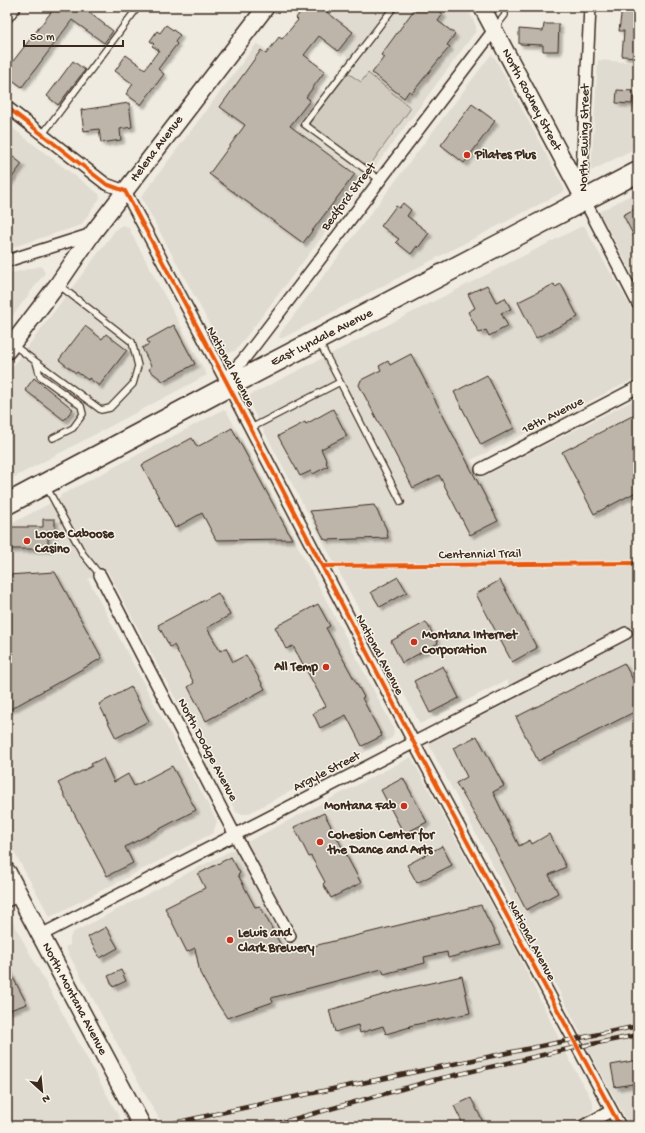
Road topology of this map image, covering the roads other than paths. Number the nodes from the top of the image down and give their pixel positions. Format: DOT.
graph roads {
  1 [pos="15,7"];
  2 [pos="138,7"];
  3 [pos="266,7"];
  4 [pos="394,7"];
  5 [pos="482,7"];
  6 [pos="505,7"];
  7 [pos="590,7"];
  8 [pos="7,18"];
  9 [pos="494,30"];
  10 [pos="7,107"];
  11 [pos="42,135"];
  12 [pos="638,172"];
  13 [pos="380,180"];
  14 [pos="125,190"];
  15 [pos="583,197"];
  16 [pos="92,234"];
  17 [pos="7,261"];
  18 [pos="58,284"];
  19 [pos="638,304"];
  20 [pos="318,341"];
  21 [pos="10,348"];
  22 [pos="36,362"];
  23 [pos="340,382"];
  24 [pos="227,383"];
  25 [pos="638,387"];
  26 [pos="251,428"];
  27 [pos="53,438"];
  28 [pos="481,469"];
  29 [pos="45,484"];
  30 [pos="400,502"];
  31 [pos="7,504"];
  32 [pos="100,575"];
  33 [pos="626,633"];
  34 [pos="414,743"];
  35 [pos="235,835"];
  36 [pos="7,872"];
  37 [pos="13,898"];
  38 [pos="41,935"];
  39 [pos="290,936"];
  40 [pos="611,1111"];
  41 [pos="142,1126"];
  42 [pos="584,1126"];
  43 [pos="620,1126"];
  1 -- 8 [label="street"];
  2 -- 11 [label="lane"];
  3 -- 14 [label="main road, Helena Avenue"];
  4 -- 13 [label="lane"];
  5 -- 9 [label="main road, North Rodney Street"];
  6 -- 9 [label="lane"];
  7 -- 15 [label="street, North Ewing Street"];
  9 -- 13 [label="street, Bedford Street"];
  9 -- 15 [label="main road, North Rodney Street"];
  10 -- 11 [label="street"];
  11 -- 14 [label="street"];
  12 -- 15 [label="highway, East Lyndale Avenue"];
  13 -- 24 [label="street, Bedford Street"];
  14 -- 16 [label="main road, Helena Avenue"];
  14 -- 24 [label="street, National Avenue"];
  15 -- 19 [label="street, North Ewing Street"];
  15 -- 20 [label="highway, East Lyndale Avenue"];
  16 -- 17 [label="street"];
  16 -- 18 [label="main road, Helena Avenue"];
  18 -- 21 [label="main road, Helena Avenue"];
  18 -- 22 [label="lane"];
  20 -- 23 [label="lane"];
  20 -- 24 [label="highway, East Lyndale Avenue"];
  21 -- 22 [label="lane"];
  22 -- 27 [label="lane"];
  23 -- 26 [label="lane"];
  23 -- 30 [label="lane"];
  24 -- 26 [label="street, National Avenue"];
  24 -- 29 [label="highway, East Lyndale Avenue"];
  25 -- 28 [label="street, 18th Avenue"];
  26 -- 34 [label="street, National Avenue"];
  29 -- 31 [label="highway, East Lyndale Avenue"];
  29 -- 32 [label="lane"];
  32 -- 35 [label="street, North Dodge Avenue"];
  33 -- 34 [label="street, Argyle Street"];
  34 -- 35 [label="street, Argyle Street"];
  34 -- 40 [label="street, National Avenue"];
  35 -- 38 [label="street, Argyle Street"];
  35 -- 39 [label="street, North Dodge Avenue"];
  36 -- 37 [label="main road, North Montana Avenue"];
  37 -- 38 [label="main road, North Montana Avenue"];
  38 -- 41 [label="main road, North Montana Avenue"];
  40 -- 42 [label="street"];
  40 -- 43 [label="street, National Avenue"];
}
